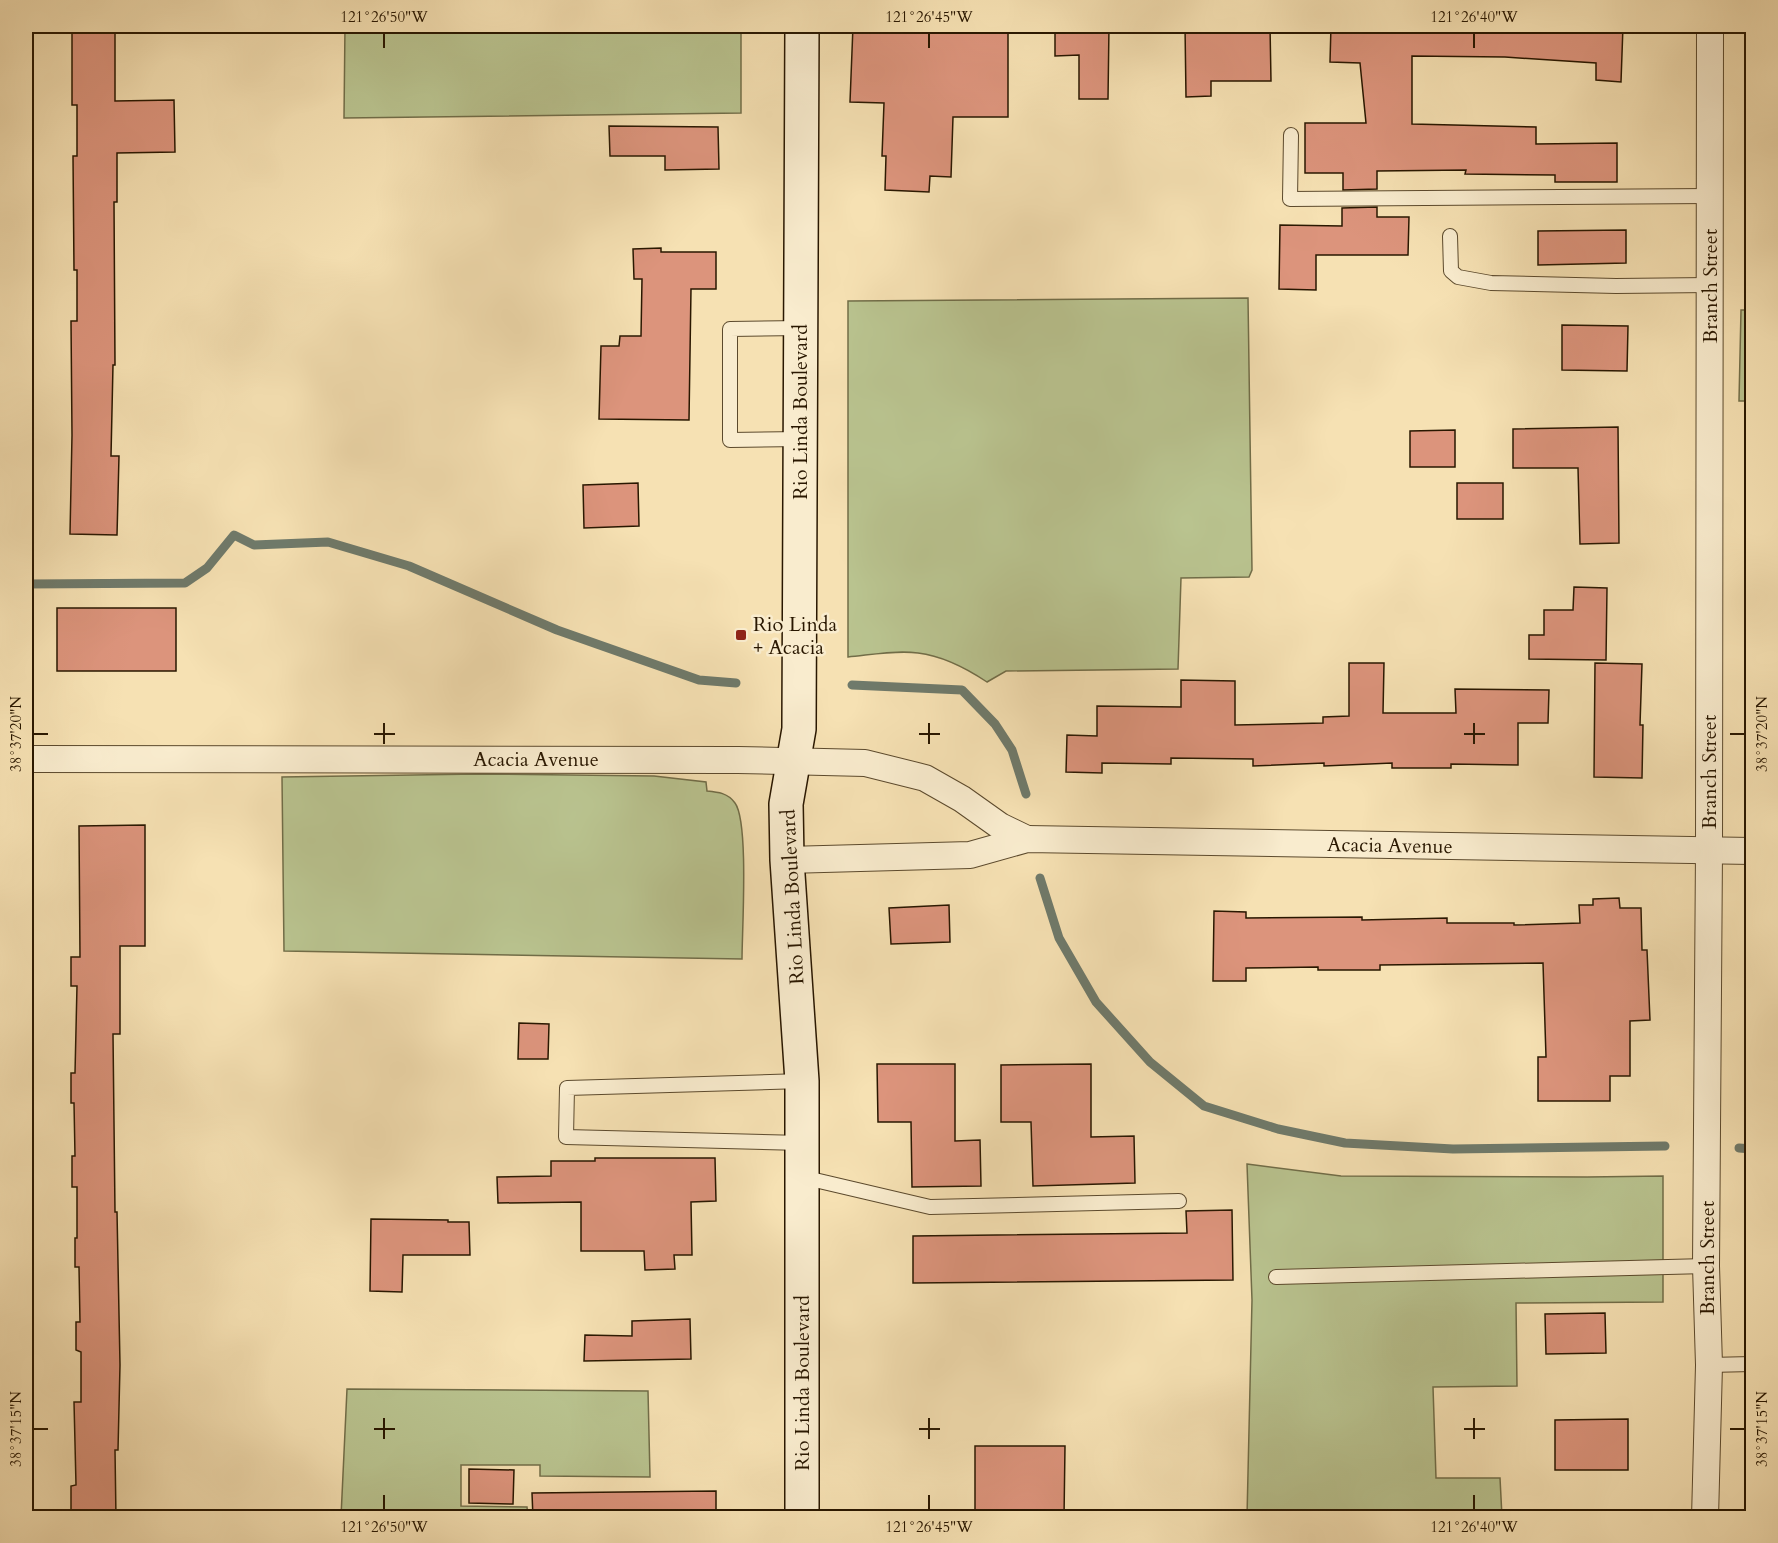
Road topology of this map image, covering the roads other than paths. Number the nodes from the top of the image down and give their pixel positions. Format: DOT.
graph roads {
  1 [pos="802,26"];
  2 [pos="1710,26"];
  3 [pos="1291,135"];
  4 [pos="1710,196"];
  5 [pos="1450,236"];
  6 [pos="1710,285"];
  7 [pos="801,328"];
  8 [pos="801,439"];
  9 [pos="26,759"];
  10 [pos="793,761"];
  11 [pos="1027,839"];
  12 [pos="1709,851"];
  13 [pos="1752,851"];
  14 [pos="787,860"];
  15 [pos="802,1081"];
  16 [pos="802,1143"];
  17 [pos="802,1177"];
  18 [pos="1179,1201"];
  19 [pos="1706,1266"];
  20 [pos="1276,1277"];
  21 [pos="1752,1364"];
  22 [pos="1709,1365"];
  23 [pos="802,1518"];
  24 [pos="1705,1518"];
  1 -- 7 [label="main road, Rio Linda Boulevard"];
  2 -- 4 [label="street, Branch Street"];
  3 -- 4 [label="lane"];
  4 -- 6 [label="street, Branch Street"];
  5 -- 6 [label="lane"];
  6 -- 12 [label="street, Branch Street"];
  7 -- 8 [label="main road, Rio Linda Boulevard"];
  7 -- 8 [label="lane"];
  8 -- 10 [label="main road, Rio Linda Boulevard"];
  9 -- 10 [label="street, Acacia Avenue"];
  10 -- 11 [label="street, Acacia Avenue"];
  10 -- 14 [label="main road, Rio Linda Boulevard"];
  11 -- 12 [label="street, Acacia Avenue"];
  11 -- 14 [label="street, Acacia Avenue"];
  12 -- 13 [label="street, Acacia Avenue"];
  12 -- 19 [label="street, Branch Street"];
  14 -- 15 [label="main road, Rio Linda Boulevard"];
  15 -- 16 [label="main road, Rio Linda Boulevard"];
  15 -- 16 [label="lane"];
  16 -- 17 [label="main road, Rio Linda Boulevard"];
  17 -- 18 [label="lane"];
  17 -- 23 [label="main road, Rio Linda Boulevard"];
  19 -- 20 [label="lane"];
  19 -- 22 [label="street, Branch Street"];
  21 -- 22 [label="lane"];
  22 -- 24 [label="street, Branch Street"];
}
